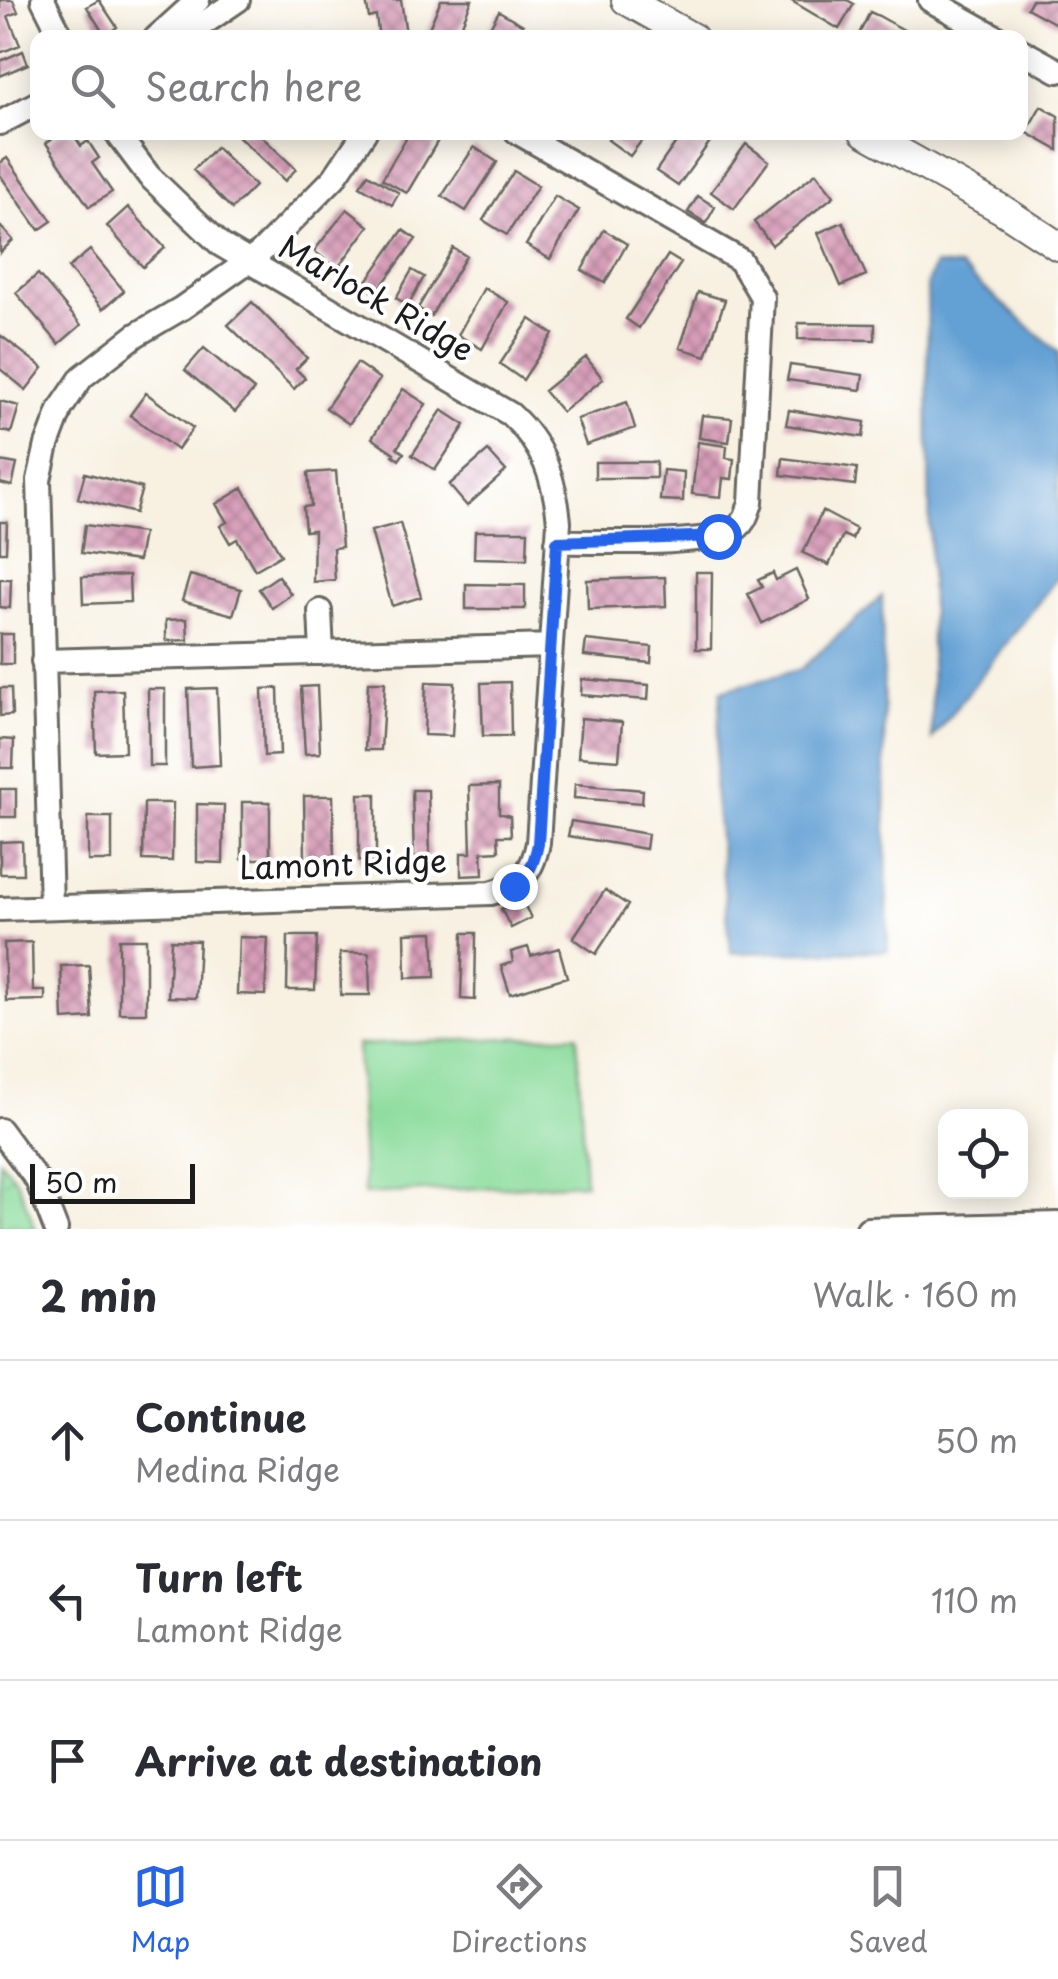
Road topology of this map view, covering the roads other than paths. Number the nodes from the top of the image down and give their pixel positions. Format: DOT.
graph roads {
  1 [pos="43,0"];
  2 [pos="198,0"];
  3 [pos="238,0"];
  4 [pos="626,0"];
  5 [pos="930,0"];
  6 [pos="58,30"];
  7 [pos="165,30"];
  8 [pos="191,30"];
  9 [pos="680,30"];
  10 [pos="984,30"];
  11 [pos="1028,54"];
  12 [pos="1058,71"];
  13 [pos="30,107"];
  14 [pos="0,123"];
  15 [pos="122,140"];
  16 [pos="360,140"];
  17 [pos="531,140"];
  18 [pos="878,140"];
  19 [pos="1058,246"];
  20 [pos="247,262"];
  21 [pos="557,542"];
  22 [pos="320,611"];
  23 [pos="550,646"];
  24 [pos="322,653"];
  25 [pos="43,661"];
  26 [pos="51,907"];
  27 [pos="0,908"];
  28 [pos="0,1130"];
  29 [pos="1058,1224"];
  30 [pos="56,1229"];
  31 [pos="868,1229"];
  1 -- 6 [label="street"];
  2 -- 7 [label="street"];
  3 -- 8 [label="street"];
  4 -- 9 [label="street"];
  5 -- 10 [label="street"];
  11 -- 12 [label="street"];
  13 -- 14 [label="street"];
  15 -- 20 [label="street, Marlock Ridge"];
  16 -- 20 [label="street"];
  17 -- 21 [label="street"];
  18 -- 19 [label="street"];
  20 -- 21 [label="street, Marlock Ridge"];
  20 -- 25 [label="street"];
  21 -- 23 [label="street, Lamont Ridge"];
  22 -- 24 [label="street"];
  23 -- 24 [label="street"];
  23 -- 26 [label="street, Lamont Ridge"];
  24 -- 25 [label="street"];
  25 -- 26 [label="street"];
  26 -- 27 [label="street, Lamont Ridge"];
  28 -- 30 [label="street"];
  29 -- 31 [label="street"];
}
